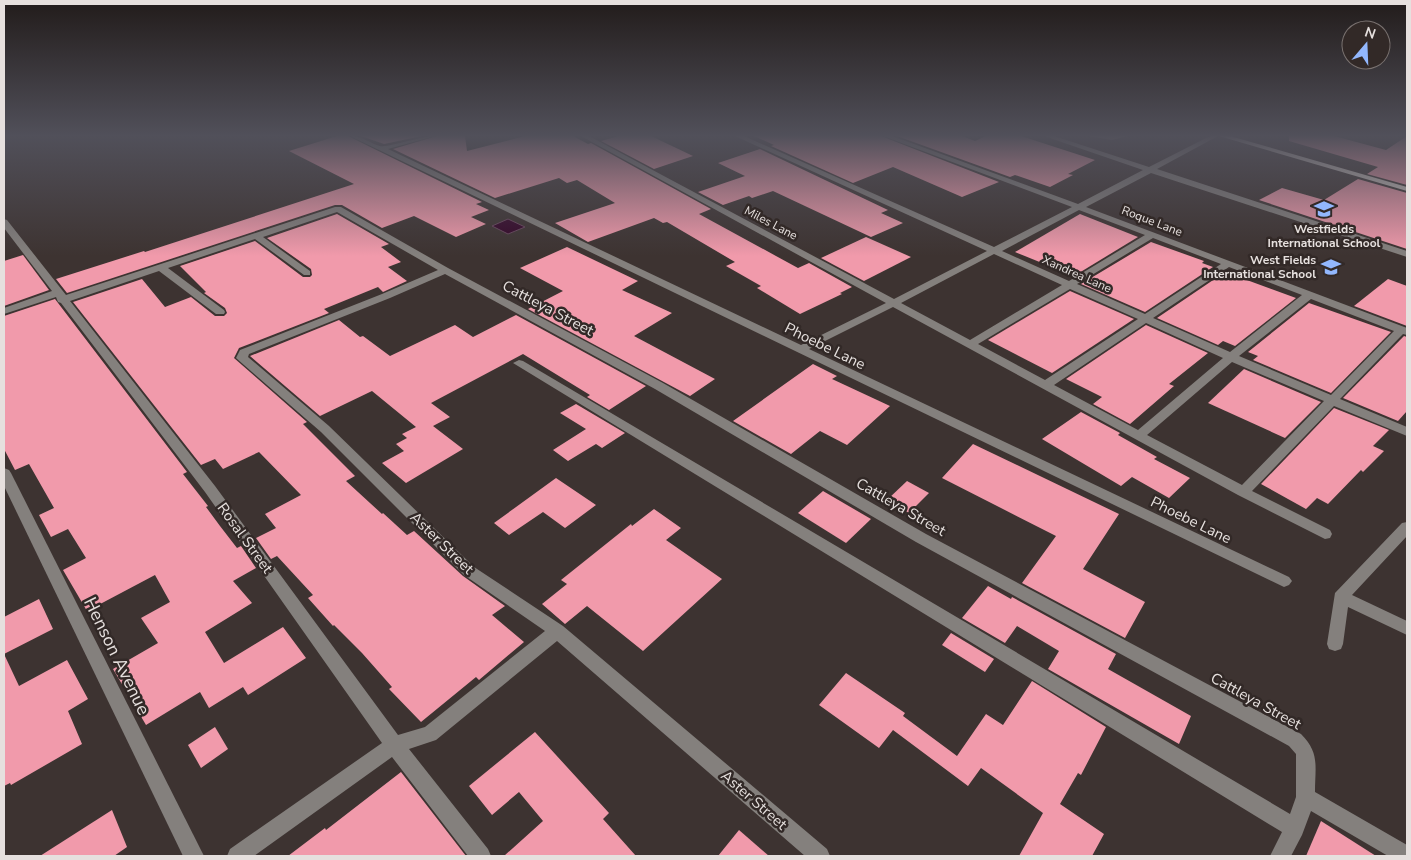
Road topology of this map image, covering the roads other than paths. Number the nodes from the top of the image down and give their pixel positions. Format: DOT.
graph roads {
  1 [pos="437,176"];
  2 [pos="658,176"];
  3 [pos="827,176"];
  4 [pos="995,176"];
  5 [pos="1140,176"];
  6 [pos="1171,176"];
  7 [pos="1362,176"];
  8 [pos="1407,189"];
  9 [pos="1079,207"];
  10 [pos="4,222"];
  11 [pos="1152,234"];
  12 [pos="256,236"];
  13 [pos="994,251"];
  14 [pos="1407,254"];
  15 [pos="1228,264"];
  16 [pos="161,268"];
  17 [pos="445,270"];
  18 [pos="307,273"];
  19 [pos="1069,284"];
  20 [pos="1309,295"];
  21 [pos="59,297"];
  22 [pos="894,303"];
  23 [pos="4,312"];
  24 [pos="220,312"];
  25 [pos="1144,318"];
  26 [pos="1404,331"];
  27 [pos="971,344"];
  28 [pos="799,350"];
  29 [pos="1231,356"];
  30 [pos="519,363"];
  31 [pos="1045,385"];
  32 [pos="1334,400"];
  33 [pos="1407,432"];
  34 [pos="1139,435"];
  35 [pos="4,473"];
  36 [pos="1243,492"];
  37 [pos="1407,527"];
  38 [pos="1325,534"];
  39 [pos="1284,581"];
  40 [pos="1341,597"];
  41 [pos="1407,628"];
  42 [pos="557,631"];
  43 [pos="1335,644"];
  44 [pos="394,745"];
  45 [pos="1306,797"];
  46 [pos="1295,828"];
  47 [pos="194,856"];
  48 [pos="237,856"];
  49 [pos="481,856"];
  50 [pos="820,856"];
  51 [pos="1280,856"];
  52 [pos="1407,856"];
  1 -- 28 [label="street, Phoebe Lane"];
  2 -- 22 [label="street, Miles Lane"];
  3 -- 13 [label="street, Xandrea Lane"];
  4 -- 9 [label="street, Roque Lane"];
  5 -- 9 [label="street"];
  6 -- 14 [label="street"];
  7 -- 8 [label="main road"];
  9 -- 11 [label="street, Roque Lane"];
  9 -- 13 [label="street"];
  10 -- 21 [label="street, Rosal Street"];
  11 -- 15 [label="street, Roque Lane"];
  11 -- 19 [label="street"];
  12 -- 16 [label="street"];
  12 -- 17 [label="street, Cattleya Street"];
  12 -- 18 [label="street"];
  13 -- 19 [label="street, Xandrea Lane"];
  13 -- 22 [label="street"];
  15 -- 20 [label="street, Roque Lane"];
  15 -- 25 [label="street"];
  16 -- 21 [label="street"];
  16 -- 24 [label="street"];
  17 -- 42 [label="street, Aster Street"];
  17 -- 45 [label="street, Cattleya Street"];
  19 -- 25 [label="street, Xandrea Lane"];
  19 -- 27 [label="street"];
  20 -- 26 [label="street, Roque Lane"];
  20 -- 29 [label="street"];
  21 -- 23 [label="street"];
  21 -- 44 [label="street, Rosal Street"];
  22 -- 27 [label="street, Miles Lane"];
  22 -- 28 [label="street"];
  25 -- 29 [label="street, Xandrea Lane"];
  25 -- 31 [label="street"];
  26 -- 32 [label="street"];
  27 -- 31 [label="street, Miles Lane"];
  28 -- 39 [label="street, Phoebe Lane"];
  29 -- 32 [label="street, Xandrea Lane"];
  29 -- 34 [label="street"];
  30 -- 46 [label="street"];
  31 -- 34 [label="street, Miles Lane"];
  32 -- 33 [label="street, Xandrea Lane"];
  32 -- 36 [label="street"];
  34 -- 36 [label="street, Miles Lane"];
  35 -- 47 [label="street, Henson Avenue"];
  36 -- 38 [label="street, Miles Lane"];
  37 -- 40 [label="street"];
  40 -- 41 [label="street"];
  40 -- 43 [label="street"];
  42 -- 44 [label="street"];
  42 -- 50 [label="street, Aster Street"];
  44 -- 48 [label="street"];
  44 -- 49 [label="street, Rosal Street"];
  45 -- 46 [label="street"];
  45 -- 52 [label="street"];
  46 -- 51 [label="street"];
}
